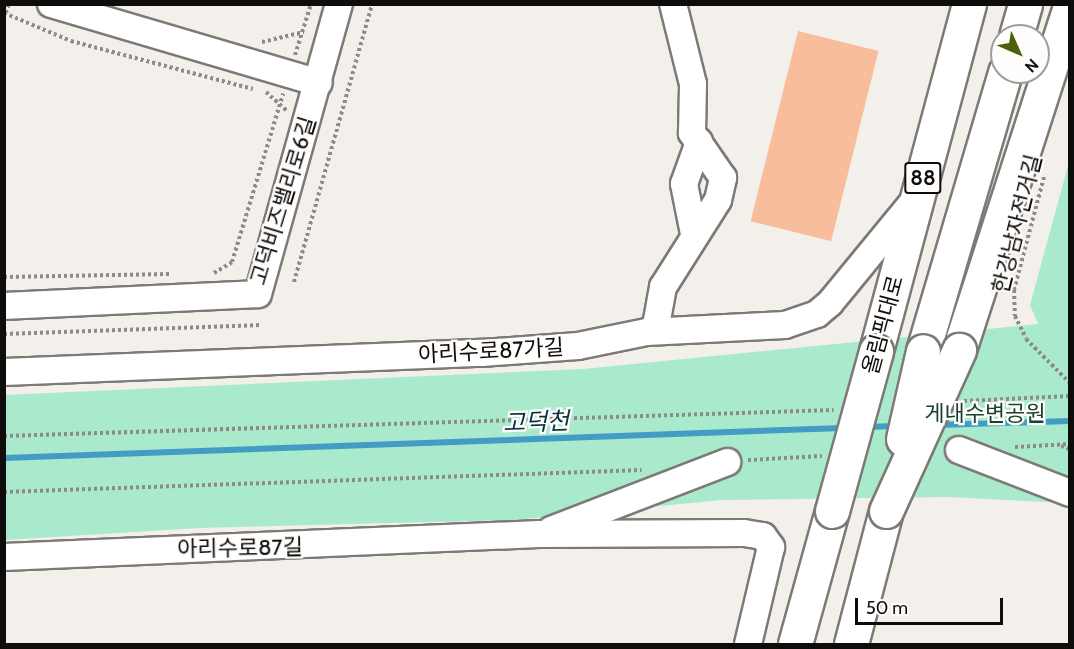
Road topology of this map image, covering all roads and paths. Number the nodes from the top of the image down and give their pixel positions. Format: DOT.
graph roads {
  1 [pos="9,4"];
  2 [pos="51,4"];
  3 [pos="311,4"];
  4 [pos="339,4"];
  5 [pos="372,4"];
  6 [pos="673,4"];
  7 [pos="1025,4"];
  8 [pos="969,6"];
  9 [pos="1070,6"];
  10 [pos="5,13"];
  11 [pos="1019,24"];
  12 [pos="309,30"];
  13 [pos="302,33"];
  14 [pos="253,39"];
  15 [pos="302,78"];
  16 [pos="1001,84"];
  17 [pos="280,104"];
  18 [pos="289,113"];
  19 [pos="286,124"];
  20 [pos="699,142"];
  21 [pos="1046,172"];
  22 [pos="919,195"];
  23 [pos="694,234"];
  24 [pos="180,273"];
  25 [pos="204,273"];
  26 [pos="4,277"];
  27 [pos="294,282"];
  28 [pos="4,306"];
  29 [pos="262,325"];
  30 [pos="655,331"];
  31 [pos="4,334"];
  32 [pos="4,372"];
  33 [pos="1070,383"];
  34 [pos="1070,396"];
  35 [pos="956,402"];
  36 [pos="845,409"];
  37 [pos="4,435"];
  38 [pos="1070,444"];
  39 [pos="1058,445"];
  40 [pos="1003,448"];
  41 [pos="1070,449"];
  42 [pos="959,450"];
  43 [pos="833,456"];
  44 [pos="727,462"];
  45 [pos="652,469"];
  46 [pos="4,492"];
  47 [pos="1070,494"];
  48 [pos="886,511"];
  49 [pos="539,534"];
  50 [pos="4,557"];
  51 [pos="748,645"];
  52 [pos="795,645"];
  53 [pos="851,645"];
  1 -- 10 [label="path"];
  2 -- 15 [label="street"];
  3 -- 13 [label="path"];
  4 -- 15 [label="street, 고덕비즈밸리로6길"];
  5 -- 27 [label="path"];
  6 -- 20 [label="street"];
  7 -- 11 [label="highway"];
  8 -- 22 [label="highway, 올림픽대로 / 88"];
  9 -- 48 [label="highway, bridge"];
  10 -- 17 [label="path"];
  12 -- 13 [label="path"];
  13 -- 14 [label="path"];
  13 -- 15 [label="path"];
  15 -- 17 [label="path"];
  15 -- 18 [label="path"];
  15 -- 28 [label="street, 고덕비즈밸리로6길"];
  16 -- 48 [label="highway, 올림픽대로 / 88, bridge"];
  17 -- 18 [label="path"];
  17 -- 25 [label="path"];
  18 -- 19 [label="path"];
  20 -- 23 [label="street"];
  20 -- 23 [label="street"];
  21 -- 33 [label="path, 한강남자전거길"];
  22 -- 30 [label="street, 아리수로87가길"];
  22 -- 52 [label="highway, 올림픽대로 / 88, bridge"];
  23 -- 30 [label="street"];
  24 -- 26 [label="path"];
  29 -- 31 [label="path"];
  30 -- 32 [label="street, 아리수로87가길"];
  34 -- 35 [label="path"];
  36 -- 37 [label="path"];
  38 -- 39 [label="path"];
  39 -- 40 [label="path"];
  39 -- 41 [label="path"];
  42 -- 47 [label="street"];
  43 -- 44 [label="path"];
  44 -- 49 [label="street"];
  45 -- 46 [label="path"];
  48 -- 53 [label="highway, 올림픽대로 / 88"];
  49 -- 50 [label="street, 아리수로87길"];
  49 -- 51 [label="street"];
}
